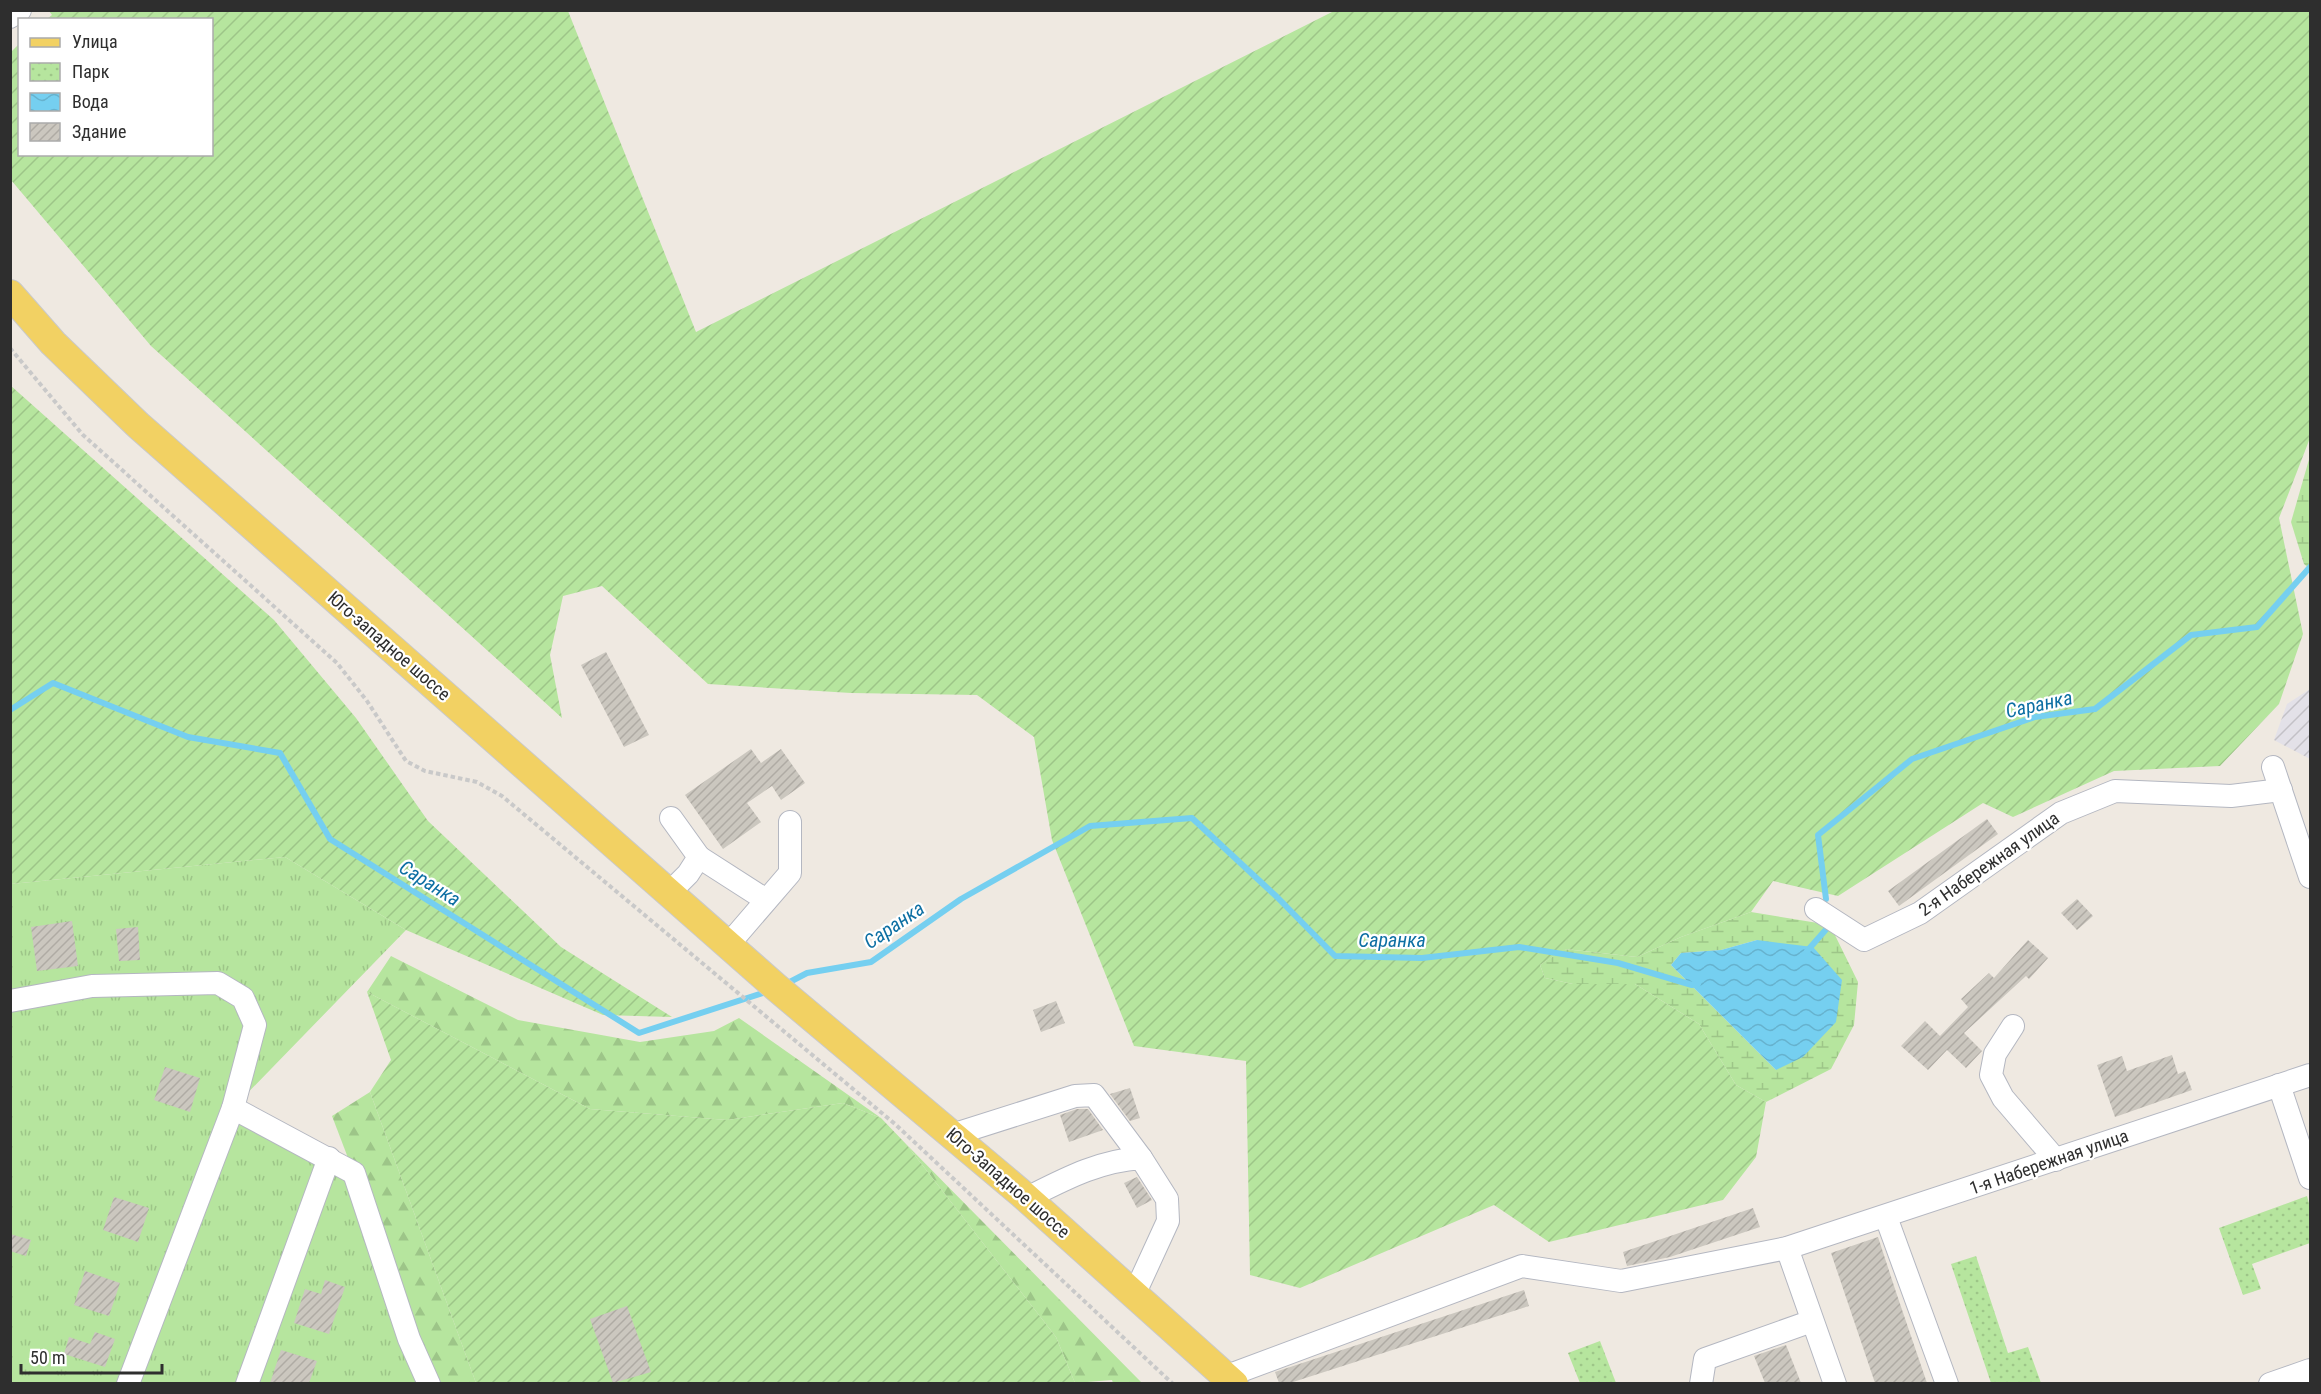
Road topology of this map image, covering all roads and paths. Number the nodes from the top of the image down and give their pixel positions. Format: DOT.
graph roads {
  1 [pos="20,10"];
  2 [pos="10,17"];
  3 [pos="10,294"];
  4 [pos="10,348"];
  5 [pos="2273,767"];
  6 [pos="2281,790"];
  7 [pos="671,818"];
  8 [pos="790,822"];
  9 [pos="699,857"];
  10 [pos="2310,877"];
  11 [pos="669,893"];
  12 [pos="766,900"];
  13 [pos="1816,909"];
  14 [pos="728,945"];
  15 [pos="777,988"];
  16 [pos="10,1002"];
  17 [pos="2013,1026"];
  18 [pos="2310,1075"];
  19 [pos="2279,1085"];
  20 [pos="233,1108"];
  21 [pos="952,1135"];
  22 [pos="329,1158"];
  23 [pos="1141,1158"];
  24 [pos="2056,1160"];
  25 [pos="2310,1178"];
  26 [pos="1027,1198"];
  27 [pos="1886,1217"];
  28 [pos="1787,1248"];
  29 [pos="1134,1295"];
  30 [pos="1812,1321"];
  31 [pos="2310,1370"];
  32 [pos="1230,1380"];
  33 [pos="129,1383"];
  34 [pos="247,1383"];
  35 [pos="429,1383"];
  36 [pos="1173,1383"];
  37 [pos="1701,1383"];
  38 [pos="1834,1383"];
  39 [pos="1947,1383"];
  40 [pos="2270,1383"];
  1 -- 2 [label="street"];
  3 -- 11 [label="main road, Юго-западное шоссе"];
  4 -- 36 [label="path"];
  5 -- 6 [label="street"];
  6 -- 10 [label="street"];
  6 -- 13 [label="street, 2-я Набережная улица"];
  7 -- 9 [label="street"];
  8 -- 12 [label="street"];
  9 -- 11 [label="street"];
  9 -- 12 [label="street"];
  11 -- 14 [label="main road, Юго-западное шоссе"];
  12 -- 14 [label="street"];
  14 -- 15 [label="main road, Юго-западное шоссе"];
  15 -- 21 [label="main road, Юго-Западное шоссе"];
  16 -- 20 [label="street"];
  17 -- 24 [label="street"];
  18 -- 19 [label="street, 1-я Набережная улица"];
  19 -- 24 [label="street, 1-я Набережная улица"];
  19 -- 25 [label="street"];
  20 -- 22 [label="street"];
  20 -- 33 [label="street"];
  21 -- 23 [label="street"];
  21 -- 26 [label="main road, Юго-Западное шоссе"];
  22 -- 34 [label="street"];
  22 -- 35 [label="street"];
  23 -- 26 [label="street"];
  23 -- 29 [label="street"];
  24 -- 27 [label="street, 1-я Набережная улица"];
  26 -- 29 [label="main road, Юго-Западное шоссе"];
  27 -- 28 [label="street, 1-я Набережная улица"];
  27 -- 39 [label="street"];
  28 -- 30 [label="street"];
  28 -- 32 [label="street, 1-я Набережная улица"];
  29 -- 32 [label="main road, Юго-Западное шоссе"];
  30 -- 37 [label="street"];
  30 -- 38 [label="street"];
  31 -- 40 [label="street"];
}
